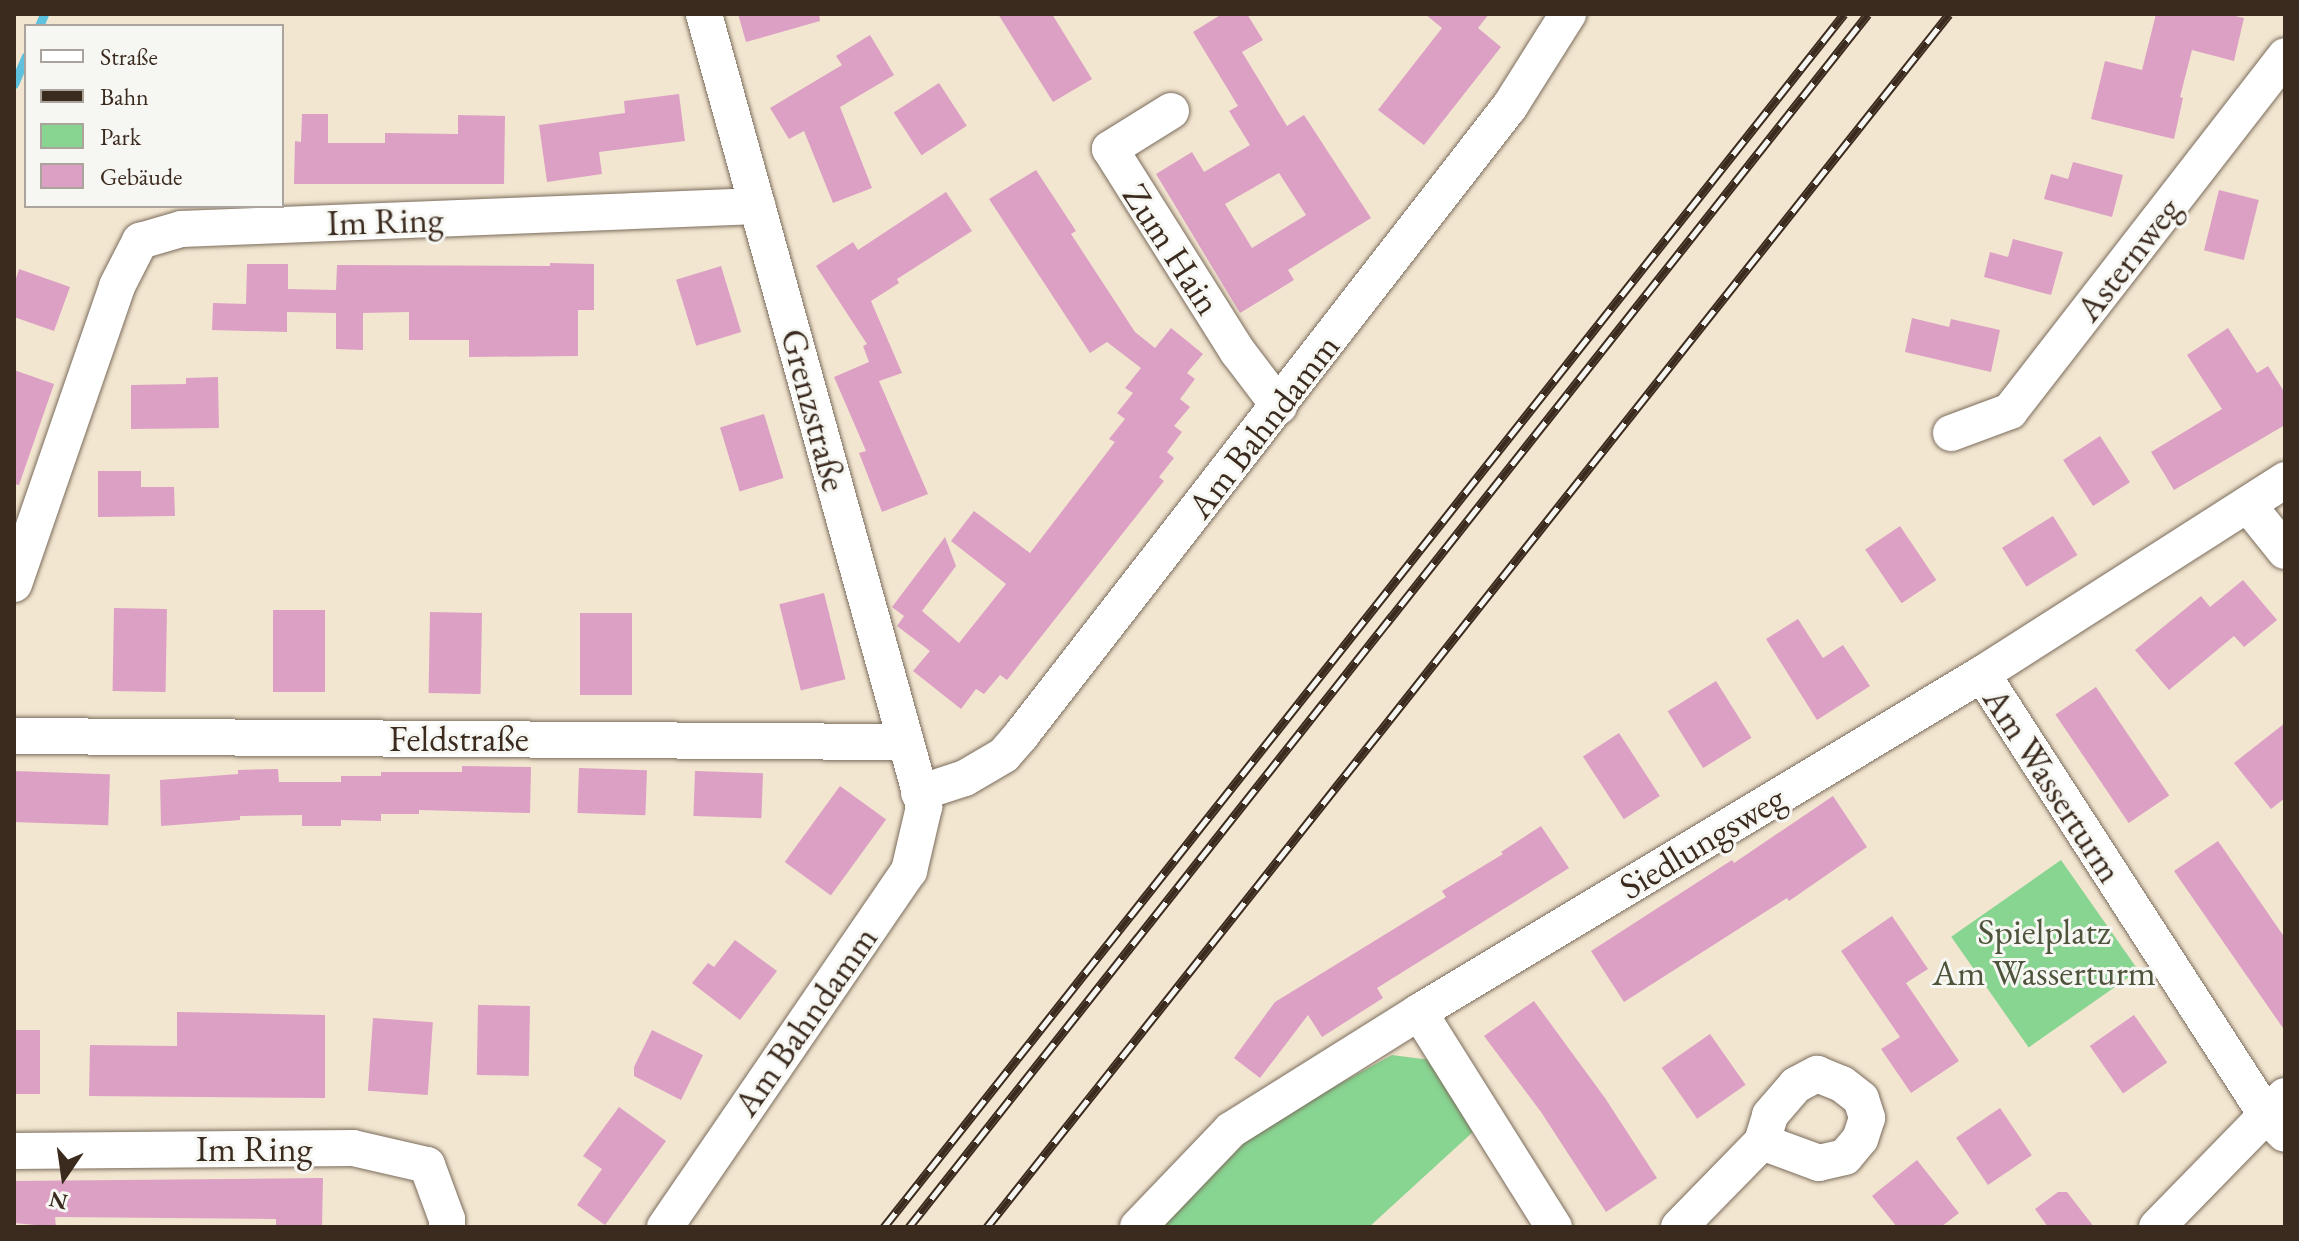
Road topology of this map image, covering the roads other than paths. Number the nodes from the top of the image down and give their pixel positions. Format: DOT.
graph roads {
  1 [pos="704,14"];
  2 [pos="1568,14"];
  3 [pos="2285,56"];
  4 [pos="1171,111"];
  5 [pos="758,206"];
  6 [pos="1279,406"];
  7 [pos="1951,433"];
  8 [pos="2285,480"];
  9 [pos="2248,505"];
  10 [pos="2285,551"];
  11 [pos="14,584"];
  12 [pos="1982,674"];
  13 [pos="14,736"];
  14 [pos="904,742"];
  15 [pos="922,800"];
  16 [pos="1419,1012"];
  17 [pos="2279,1115"];
  18 [pos="1762,1142"];
  19 [pos="14,1151"];
  20 [pos="447,1227"];
  21 [pos="665,1227"];
  22 [pos="1138,1227"];
  23 [pos="1554,1227"];
  24 [pos="1679,1227"];
  25 [pos="2157,1227"];
  1 -- 5 [label="street, Grenzstraße"];
  2 -- 6 [label="street, Am Bahndamm"];
  3 -- 7 [label="street, Asternweg"];
  4 -- 6 [label="street, Zum Hain"];
  5 -- 11 [label="street, Im Ring"];
  5 -- 14 [label="street, Grenzstraße"];
  6 -- 15 [label="street, Am Bahndamm"];
  8 -- 9 [label="street, Siedlungsweg"];
  9 -- 10 [label="street"];
  9 -- 12 [label="street, Siedlungsweg"];
  12 -- 16 [label="street, Siedlungsweg"];
  12 -- 17 [label="street, Am Wasserturm"];
  13 -- 14 [label="street, Feldstraße"];
  14 -- 15 [label="street, Grenzstraße"];
  15 -- 21 [label="street, Am Bahndamm"];
  16 -- 22 [label="street, Siedlungsweg"];
  16 -- 23 [label="street"];
  17 -- 25 [label="street"];
  18 -- 24 [label="street"];
  19 -- 20 [label="street, Im Ring"];
}
